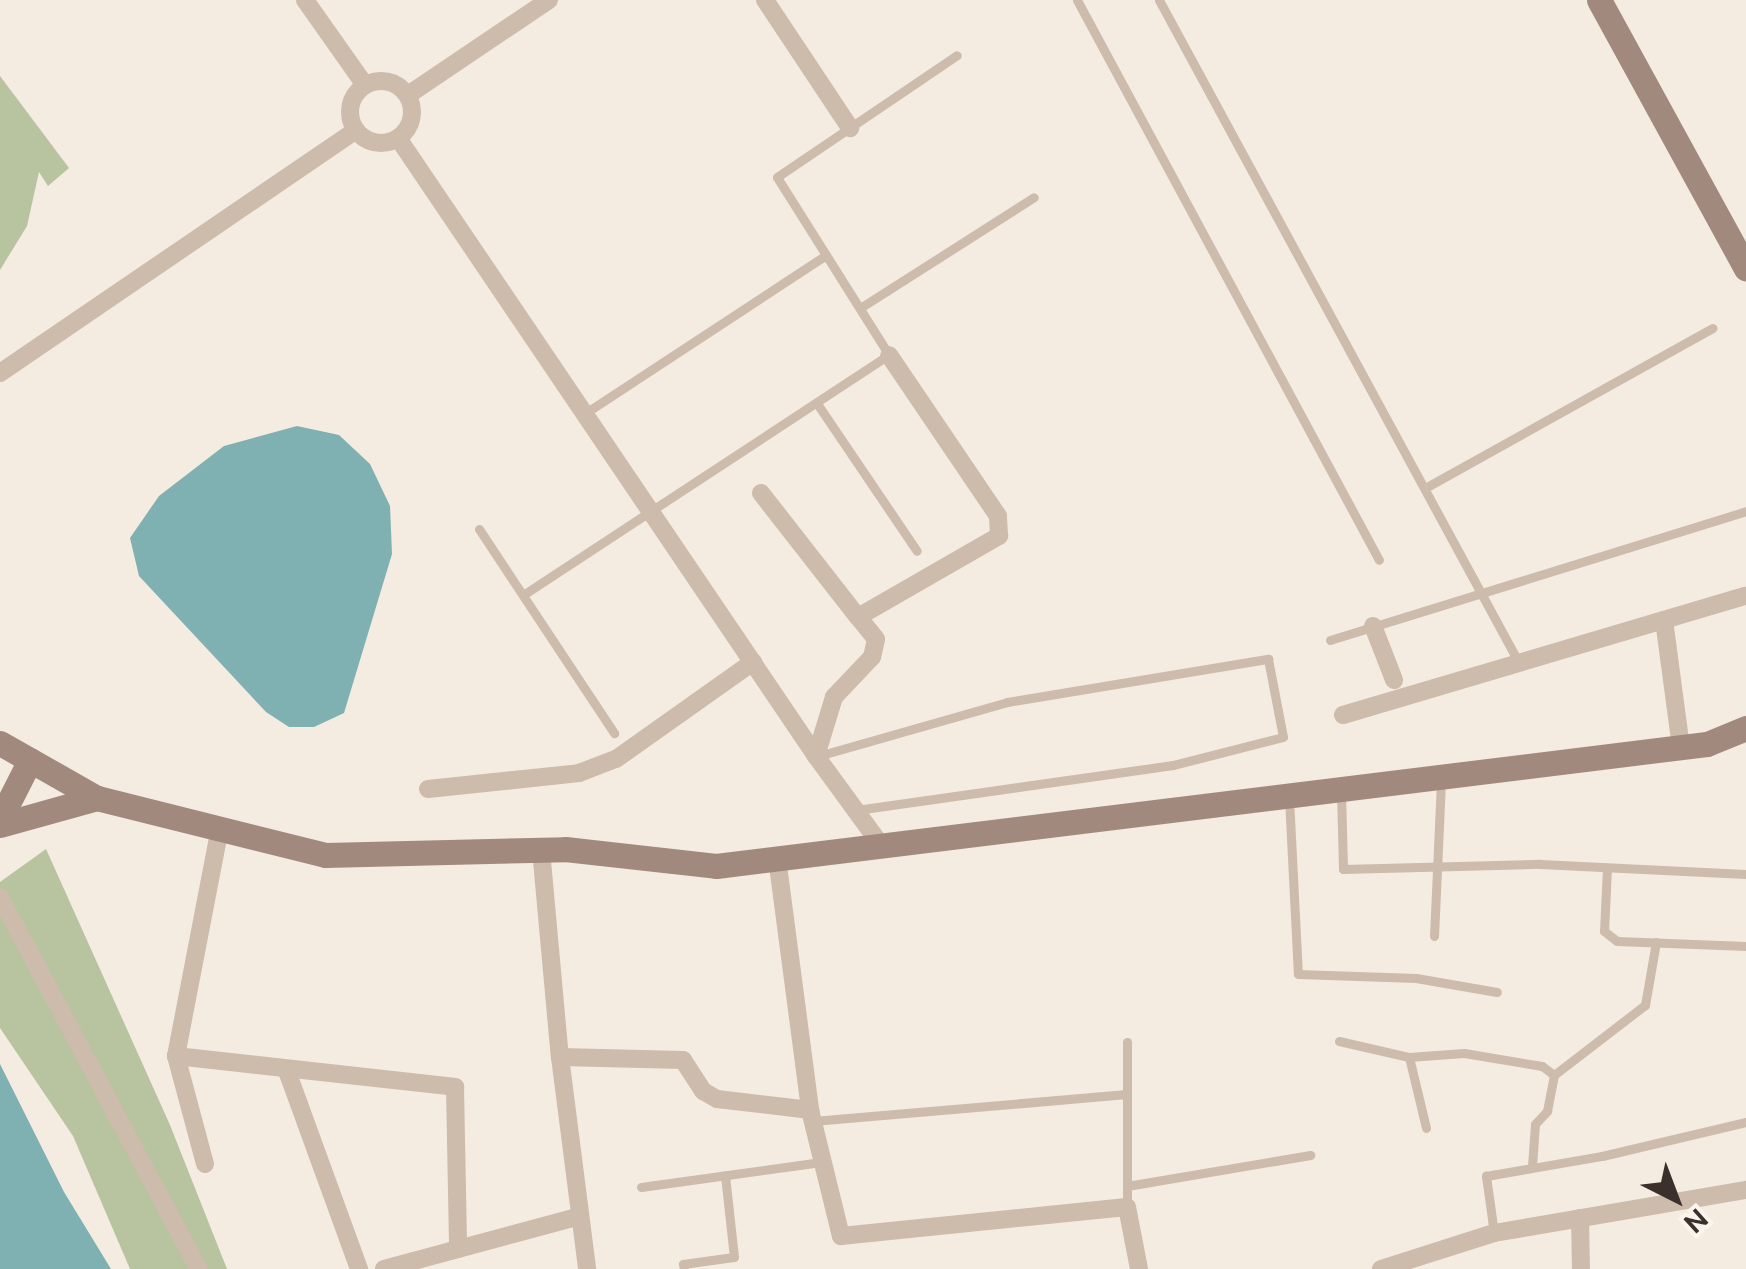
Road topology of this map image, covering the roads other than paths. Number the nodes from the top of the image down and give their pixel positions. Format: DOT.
graph roads {
  1 [pos="305,0"];
  2 [pos="550,0"];
  3 [pos="765,0"];
  4 [pos="1077,0"];
  5 [pos="1159,0"];
  6 [pos="1600,0"];
  7 [pos="957,55"];
  8 [pos="364,85"];
  9 [pos="408,95"];
  10 [pos="850,128"];
  11 [pos="356,130"];
  12 [pos="398,138"];
  13 [pos="1034,197"];
  14 [pos="826,255"];
  15 [pos="1746,268"];
  16 [pos="860,308"];
  17 [pos="1713,328"];
  18 [pos="890,355"];
  19 [pos="0,373"];
  20 [pos="818,404"];
  21 [pos="586,412"];
  22 [pos="1425,488"];
  23 [pos="761,493"];
  24 [pos="1746,511"];
  25 [pos="654,512"];
  26 [pos="479,529"];
  27 [pos="917,551"];
  28 [pos="1379,560"];
  29 [pos="1480,592"];
  30 [pos="523,595"];
  31 [pos="1746,596"];
  32 [pos="858,617"];
  33 [pos="1664,620"];
  34 [pos="1373,626"];
  35 [pos="1330,640"];
  36 [pos="753,662"];
  37 [pos="1519,664"];
  38 [pos="1394,680"];
  39 [pos="1343,716"];
  40 [pos="1746,728"];
  41 [pos="614,733"];
  42 [pos="0,743"];
  43 [pos="1707,744"];
  44 [pos="1681,748"];
  45 [pos="1746,752"];
  46 [pos="816,756"];
  47 [pos="30,760"];
  48 [pos="1442,776"];
  49 [pos="428,789"];
  50 [pos="1340,789"];
  51 [pos="1289,796"];
  52 [pos="97,798"];
  53 [pos="858,810"];
  54 [pos="0,822"];
  55 [pos="220,828"];
  56 [pos="881,845"];
  57 [pos="541,850"];
  58 [pos="777,858"];
  59 [pos="1440,866"];
  60 [pos="1607,868"];
  61 [pos="1746,874"];
  62 [pos="0,897"];
  63 [pos="1434,936"];
  64 [pos="1656,942"];
  65 [pos="1746,946"];
  66 [pos="1497,992"];
  67 [pos="1127,1042"];
  68 [pos="1340,1042"];
  69 [pos="176,1056"];
  70 [pos="560,1057"];
  71 [pos="1410,1057"];
  72 [pos="287,1071"];
  73 [pos="1554,1076"];
  74 [pos="1127,1094"];
  75 [pos="812,1115"];
  76 [pos="1746,1122"];
  77 [pos="1426,1128"];
  78 [pos="1310,1154"];
  79 [pos="823,1162"];
  80 [pos="205,1164"];
  81 [pos="1532,1166"];
  82 [pos="725,1175"];
  83 [pos="1127,1186"];
  84 [pos="641,1187"];
  85 [pos="1746,1190"];
  86 [pos="1127,1207"];
  87 [pos="580,1216"];
  88 [pos="1580,1218"];
  89 [pos="1494,1233"];
  90 [pos="458,1249"];
  91 [pos="199,1269"];
  92 [pos="358,1269"];
  93 [pos="384,1269"];
  94 [pos="587,1269"];
  95 [pos="684,1269"];
  96 [pos="1140,1269"];
  97 [pos="1384,1269"];
  98 [pos="1581,1269"];
  1 -- 8 [label="street"];
  2 -- 9 [label="street"];
  3 -- 10 [label="street"];
  4 -- 28 [label="lane"];
  5 -- 22 [label="lane"];
  6 -- 15 [label="street"];
  7 -- 10 [label="lane"];
  8 -- 9 [label="street"];
  8 -- 11 [label="street"];
  9 -- 12 [label="street"];
  10 -- 14 [label="lane"];
  11 -- 12 [label="street"];
  11 -- 19 [label="street"];
  12 -- 21 [label="street"];
  13 -- 16 [label="lane"];
  14 -- 16 [label="lane"];
  14 -- 21 [label="lane"];
  16 -- 18 [label="lane"];
  17 -- 22 [label="lane"];
  18 -- 20 [label="lane"];
  18 -- 32 [label="street"];
  20 -- 25 [label="lane"];
  20 -- 27 [label="lane"];
  21 -- 25 [label="street"];
  22 -- 29 [label="lane"];
  23 -- 32 [label="street"];
  24 -- 29 [label="lane"];
  25 -- 30 [label="lane"];
  25 -- 36 [label="street"];
  26 -- 30 [label="lane"];
  29 -- 34 [label="lane"];
  29 -- 37 [label="lane"];
  30 -- 41 [label="lane"];
  31 -- 33 [label="street"];
  32 -- 46 [label="street"];
  33 -- 37 [label="street"];
  33 -- 44 [label="street"];
  34 -- 35 [label="lane"];
  34 -- 38 [label="street"];
  36 -- 46 [label="street"];
  36 -- 49 [label="street"];
  37 -- 39 [label="street"];
  40 -- 43 [label="street"];
  42 -- 47 [label="street"];
  43 -- 44 [label="street"];
  43 -- 45 [label="street"];
  44 -- 48 [label="street"];
  46 -- 53 [label="street"];
  46 -- 53 [label="lane"];
  47 -- 52 [label="street"];
  47 -- 54 [label="street"];
  48 -- 50 [label="street"];
  48 -- 59 [label="lane"];
  50 -- 51 [label="street"];
  50 -- 59 [label="lane"];
  51 -- 56 [label="street"];
  51 -- 66 [label="lane"];
  52 -- 54 [label="street"];
  52 -- 55 [label="street"];
  53 -- 56 [label="street"];
  55 -- 57 [label="street"];
  55 -- 69 [label="street"];
  56 -- 58 [label="street"];
  57 -- 58 [label="street"];
  57 -- 70 [label="street"];
  58 -- 75 [label="street"];
  59 -- 60 [label="lane"];
  59 -- 63 [label="lane"];
  60 -- 61 [label="lane"];
  60 -- 64 [label="lane"];
  62 -- 91 [label="street"];
  64 -- 65 [label="lane"];
  64 -- 73 [label="lane"];
  67 -- 74 [label="lane"];
  68 -- 71 [label="lane"];
  69 -- 72 [label="street"];
  69 -- 80 [label="street"];
  70 -- 75 [label="street"];
  70 -- 87 [label="street"];
  71 -- 73 [label="lane"];
  71 -- 77 [label="lane"];
  72 -- 90 [label="street"];
  72 -- 92 [label="street"];
  73 -- 81 [label="lane"];
  74 -- 75 [label="lane"];
  74 -- 83 [label="lane"];
  75 -- 79 [label="street"];
  76 -- 81 [label="lane"];
  78 -- 83 [label="lane"];
  79 -- 82 [label="lane"];
  79 -- 86 [label="street"];
  81 -- 89 [label="lane"];
  82 -- 84 [label="lane"];
  82 -- 95 [label="lane"];
  83 -- 86 [label="lane"];
  85 -- 88 [label="street"];
  86 -- 96 [label="street"];
  87 -- 90 [label="street"];
  87 -- 94 [label="street"];
  88 -- 89 [label="street"];
  88 -- 98 [label="street"];
  89 -- 97 [label="street"];
  90 -- 93 [label="street"];
}
